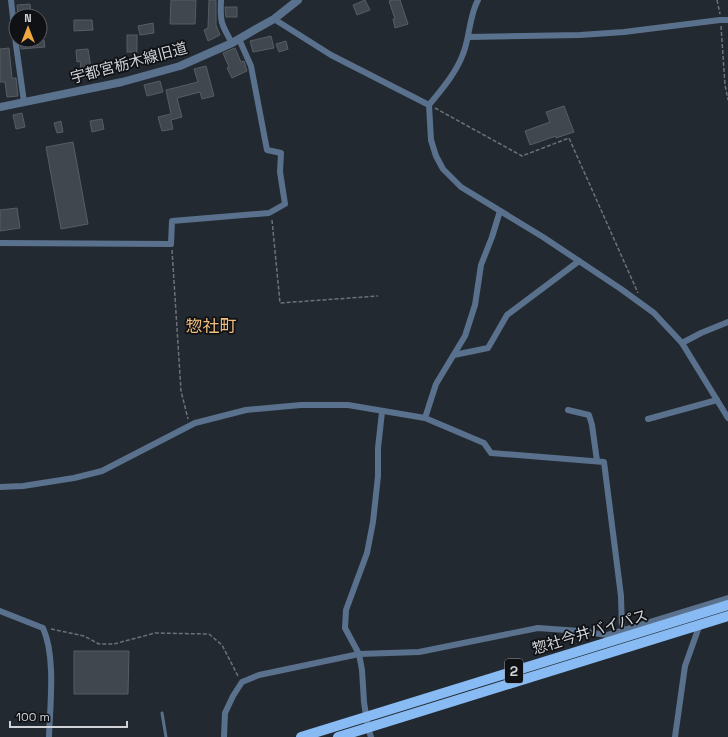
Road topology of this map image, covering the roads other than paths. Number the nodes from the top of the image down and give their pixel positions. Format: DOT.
graph roads {
  1 [pos="11,0"];
  2 [pos="221,0"];
  3 [pos="298,0"];
  4 [pos="478,0"];
  5 [pos="274,19"];
  6 [pos="728,20"];
  7 [pos="468,37"];
  8 [pos="235,41"];
  9 [pos="24,102"];
  10 [pos="429,105"];
  11 [pos="0,107"];
  12 [pos="500,211"];
  13 [pos="0,243"];
  14 [pos="579,261"];
  15 [pos="728,322"];
  16 [pos="682,343"];
  17 [pos="454,355"];
  18 [pos="717,400"];
  19 [pos="568,410"];
  20 [pos="382,412"];
  21 [pos="426,418"];
  22 [pos="728,418"];
  23 [pos="648,419"];
  24 [pos="598,461"];
  25 [pos="0,487"];
  26 [pos="728,598"];
  27 [pos="728,605"];
  28 [pos="0,611"];
  29 [pos="701,613"];
  30 [pos="728,616"];
  31 [pos="699,625"];
  32 [pos="622,630"];
  33 [pos="359,654"];
  34 [pos="162,713"];
  35 [pos="366,718"];
  36 [pos="369,732"];
  37 [pos="49,737"];
  38 [pos="166,737"];
  39 [pos="224,737"];
  40 [pos="300,737"];
  41 [pos="338,737"];
  42 [pos="675,737"];
  1 -- 9 [label="street"];
  2 -- 8 [label="street"];
  3 -- 5 [label="street, 宇都宮栃木線旧道"];
  4 -- 7 [label="street"];
  5 -- 8 [label="street, 宇都宮栃木線旧道"];
  5 -- 10 [label="street"];
  6 -- 7 [label="street"];
  7 -- 10 [label="street"];
  8 -- 9 [label="street, 宇都宮栃木線旧道"];
  8 -- 13 [label="street"];
  9 -- 11 [label="street, 宇都宮栃木線旧道"];
  10 -- 12 [label="street"];
  12 -- 14 [label="street"];
  12 -- 17 [label="street"];
  14 -- 16 [label="street"];
  14 -- 17 [label="street"];
  15 -- 16 [label="street"];
  16 -- 18 [label="street"];
  17 -- 21 [label="street"];
  18 -- 22 [label="street"];
  18 -- 23 [label="street"];
  19 -- 24 [label="street"];
  20 -- 21 [label="street"];
  20 -- 25 [label="street"];
  20 -- 33 [label="street"];
  21 -- 24 [label="street"];
  24 -- 32 [label="street"];
  26 -- 32 [label="street"];
  27 -- 29 [label="main road, 惣社今井バイパス / 2"];
  28 -- 37 [label="street"];
  29 -- 31 [label="street"];
  29 -- 35 [label="main road, 惣社今井バイパス / 2"];
  30 -- 31 [label="main road, 惣社今井バイパス / 2"];
  31 -- 36 [label="main road, 惣社今井バイパス / 2"];
  31 -- 42 [label="street"];
  32 -- 33 [label="street"];
  33 -- 35 [label="street"];
  33 -- 39 [label="street"];
  34 -- 38 [label="lane"];
  35 -- 36 [label="street"];
  35 -- 40 [label="main road, 惣社今井バイパス / 2"];
  36 -- 41 [label="main road, 惣社今井バイパス / 2"];
}
